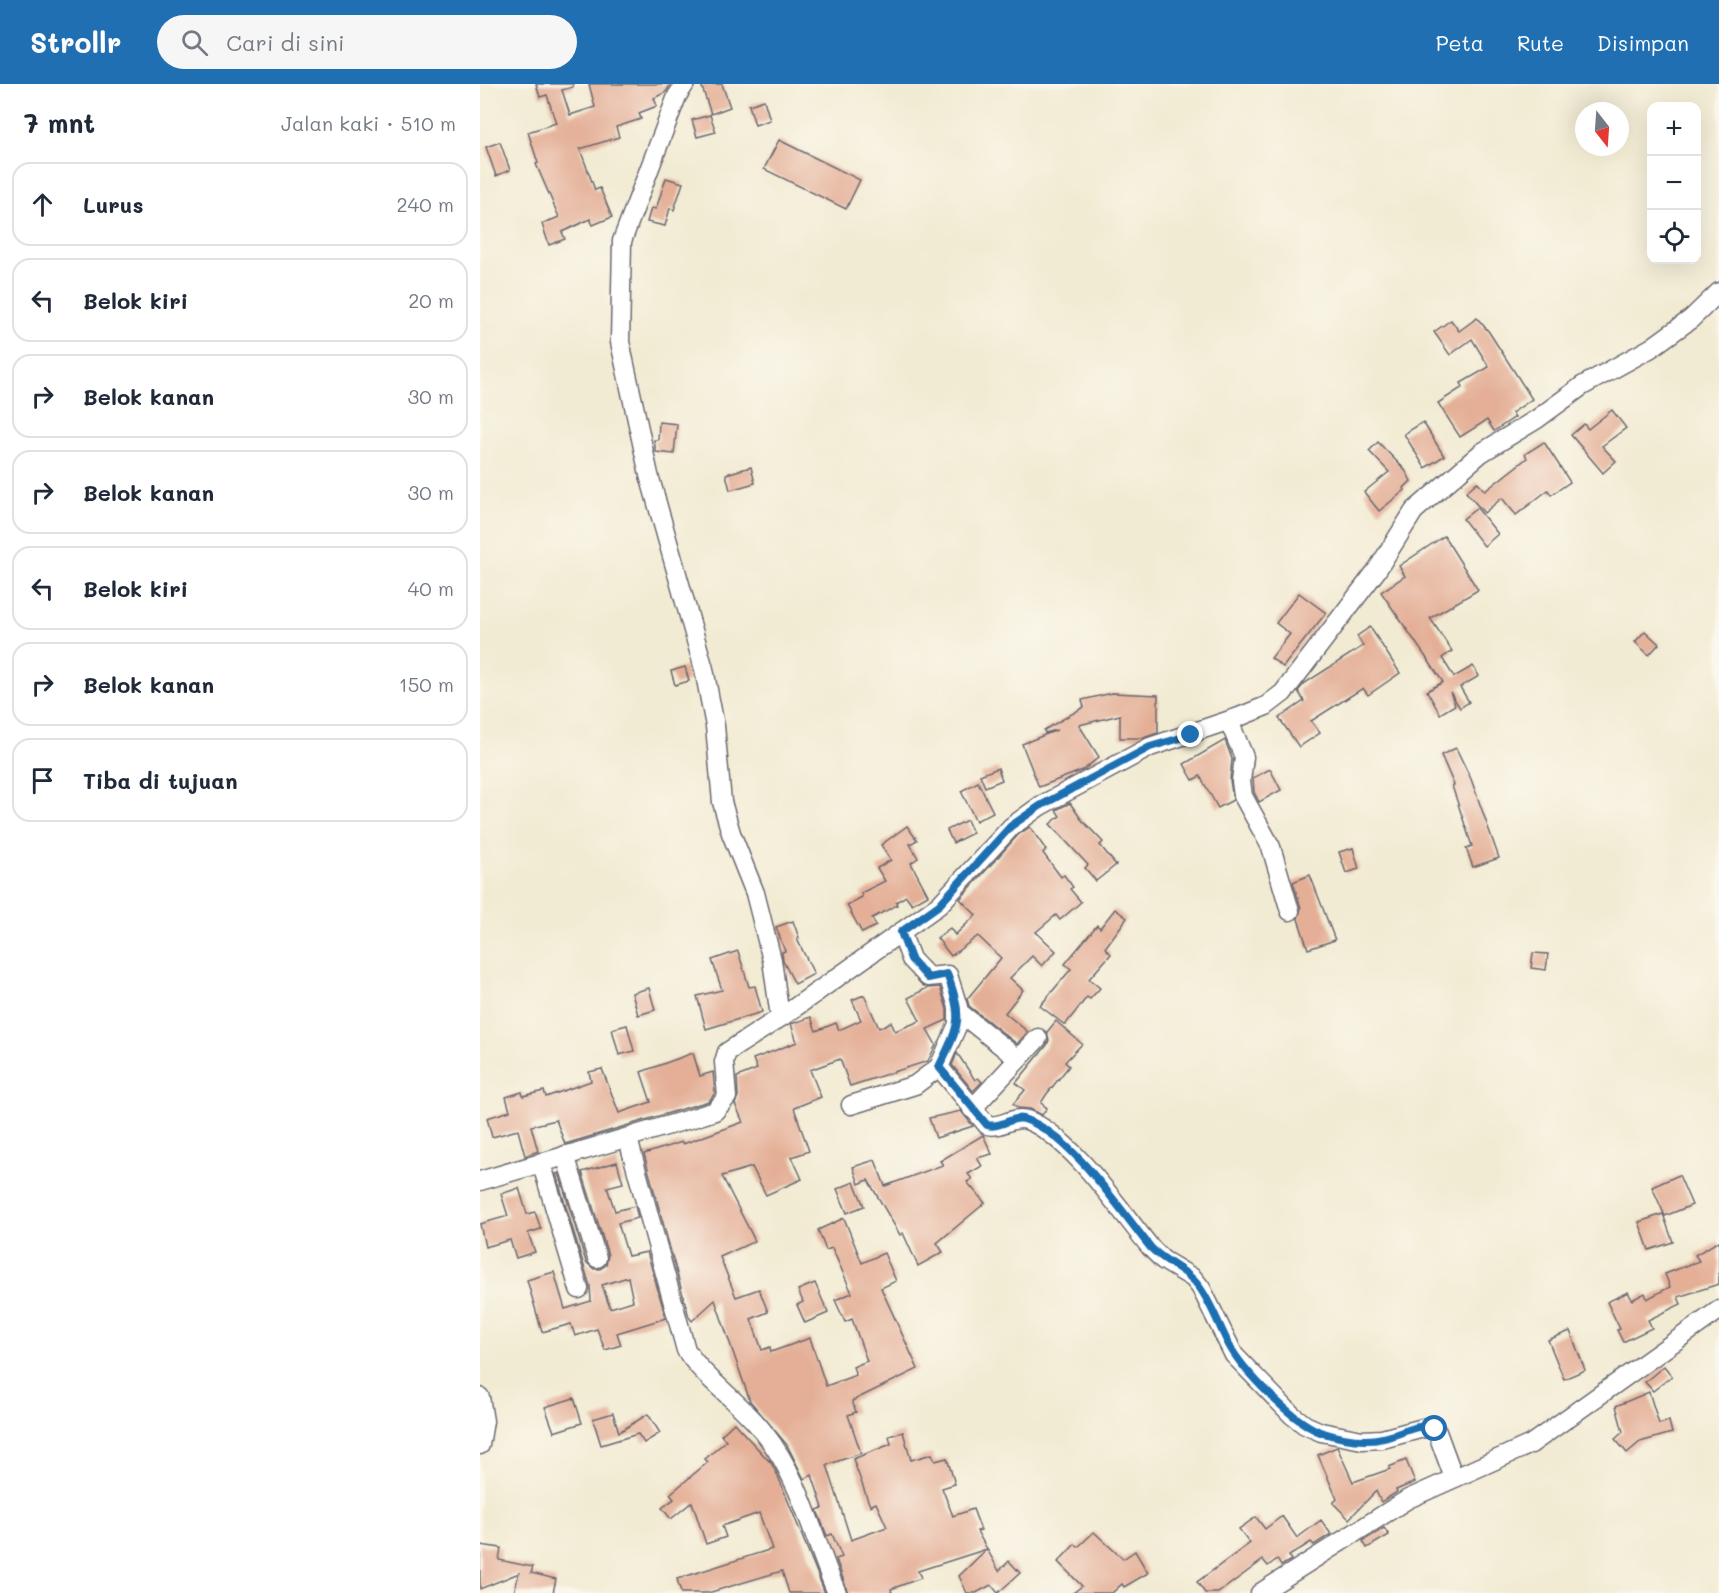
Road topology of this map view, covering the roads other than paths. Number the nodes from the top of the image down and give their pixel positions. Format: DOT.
graph roads {
  1 [pos="685,84"];
  2 [pos="1719,292"];
  3 [pos="1229,721"];
  4 [pos="1290,911"];
  5 [pos="901,932"];
  6 [pos="958,1012"];
  7 [pos="783,1016"];
  8 [pos="1038,1038"];
  9 [pos="1018,1059"];
  10 [pos="939,1067"];
  11 [pos="852,1106"];
  12 [pos="972,1109"];
  13 [pos="628,1139"];
  14 [pos="566,1155"];
  15 [pos="541,1162"];
  16 [pos="480,1181"];
  17 [pos="597,1258"];
  18 [pos="579,1289"];
  19 [pos="1719,1310"];
  20 [pos="480,1397"];
  21 [pos="480,1445"];
  22 [pos="1454,1478"];
  23 [pos="837,1593"];
  24 [pos="1260,1593"];
  1 -- 7 [label="street"];
  2 -- 3 [label="street"];
  3 -- 4 [label="street"];
  3 -- 5 [label="street"];
  5 -- 6 [label="street"];
  5 -- 7 [label="street"];
  6 -- 9 [label="street"];
  6 -- 10 [label="street"];
  7 -- 13 [label="street"];
  8 -- 9 [label="street"];
  9 -- 12 [label="street"];
  10 -- 11 [label="street"];
  10 -- 12 [label="street"];
  12 -- 22 [label="street"];
  13 -- 14 [label="street"];
  13 -- 23 [label="street"];
  14 -- 15 [label="street"];
  14 -- 17 [label="street"];
  15 -- 16 [label="street"];
  15 -- 18 [label="street"];
  19 -- 22 [label="street"];
  20 -- 21 [label="street"];
  22 -- 24 [label="street"];
}
